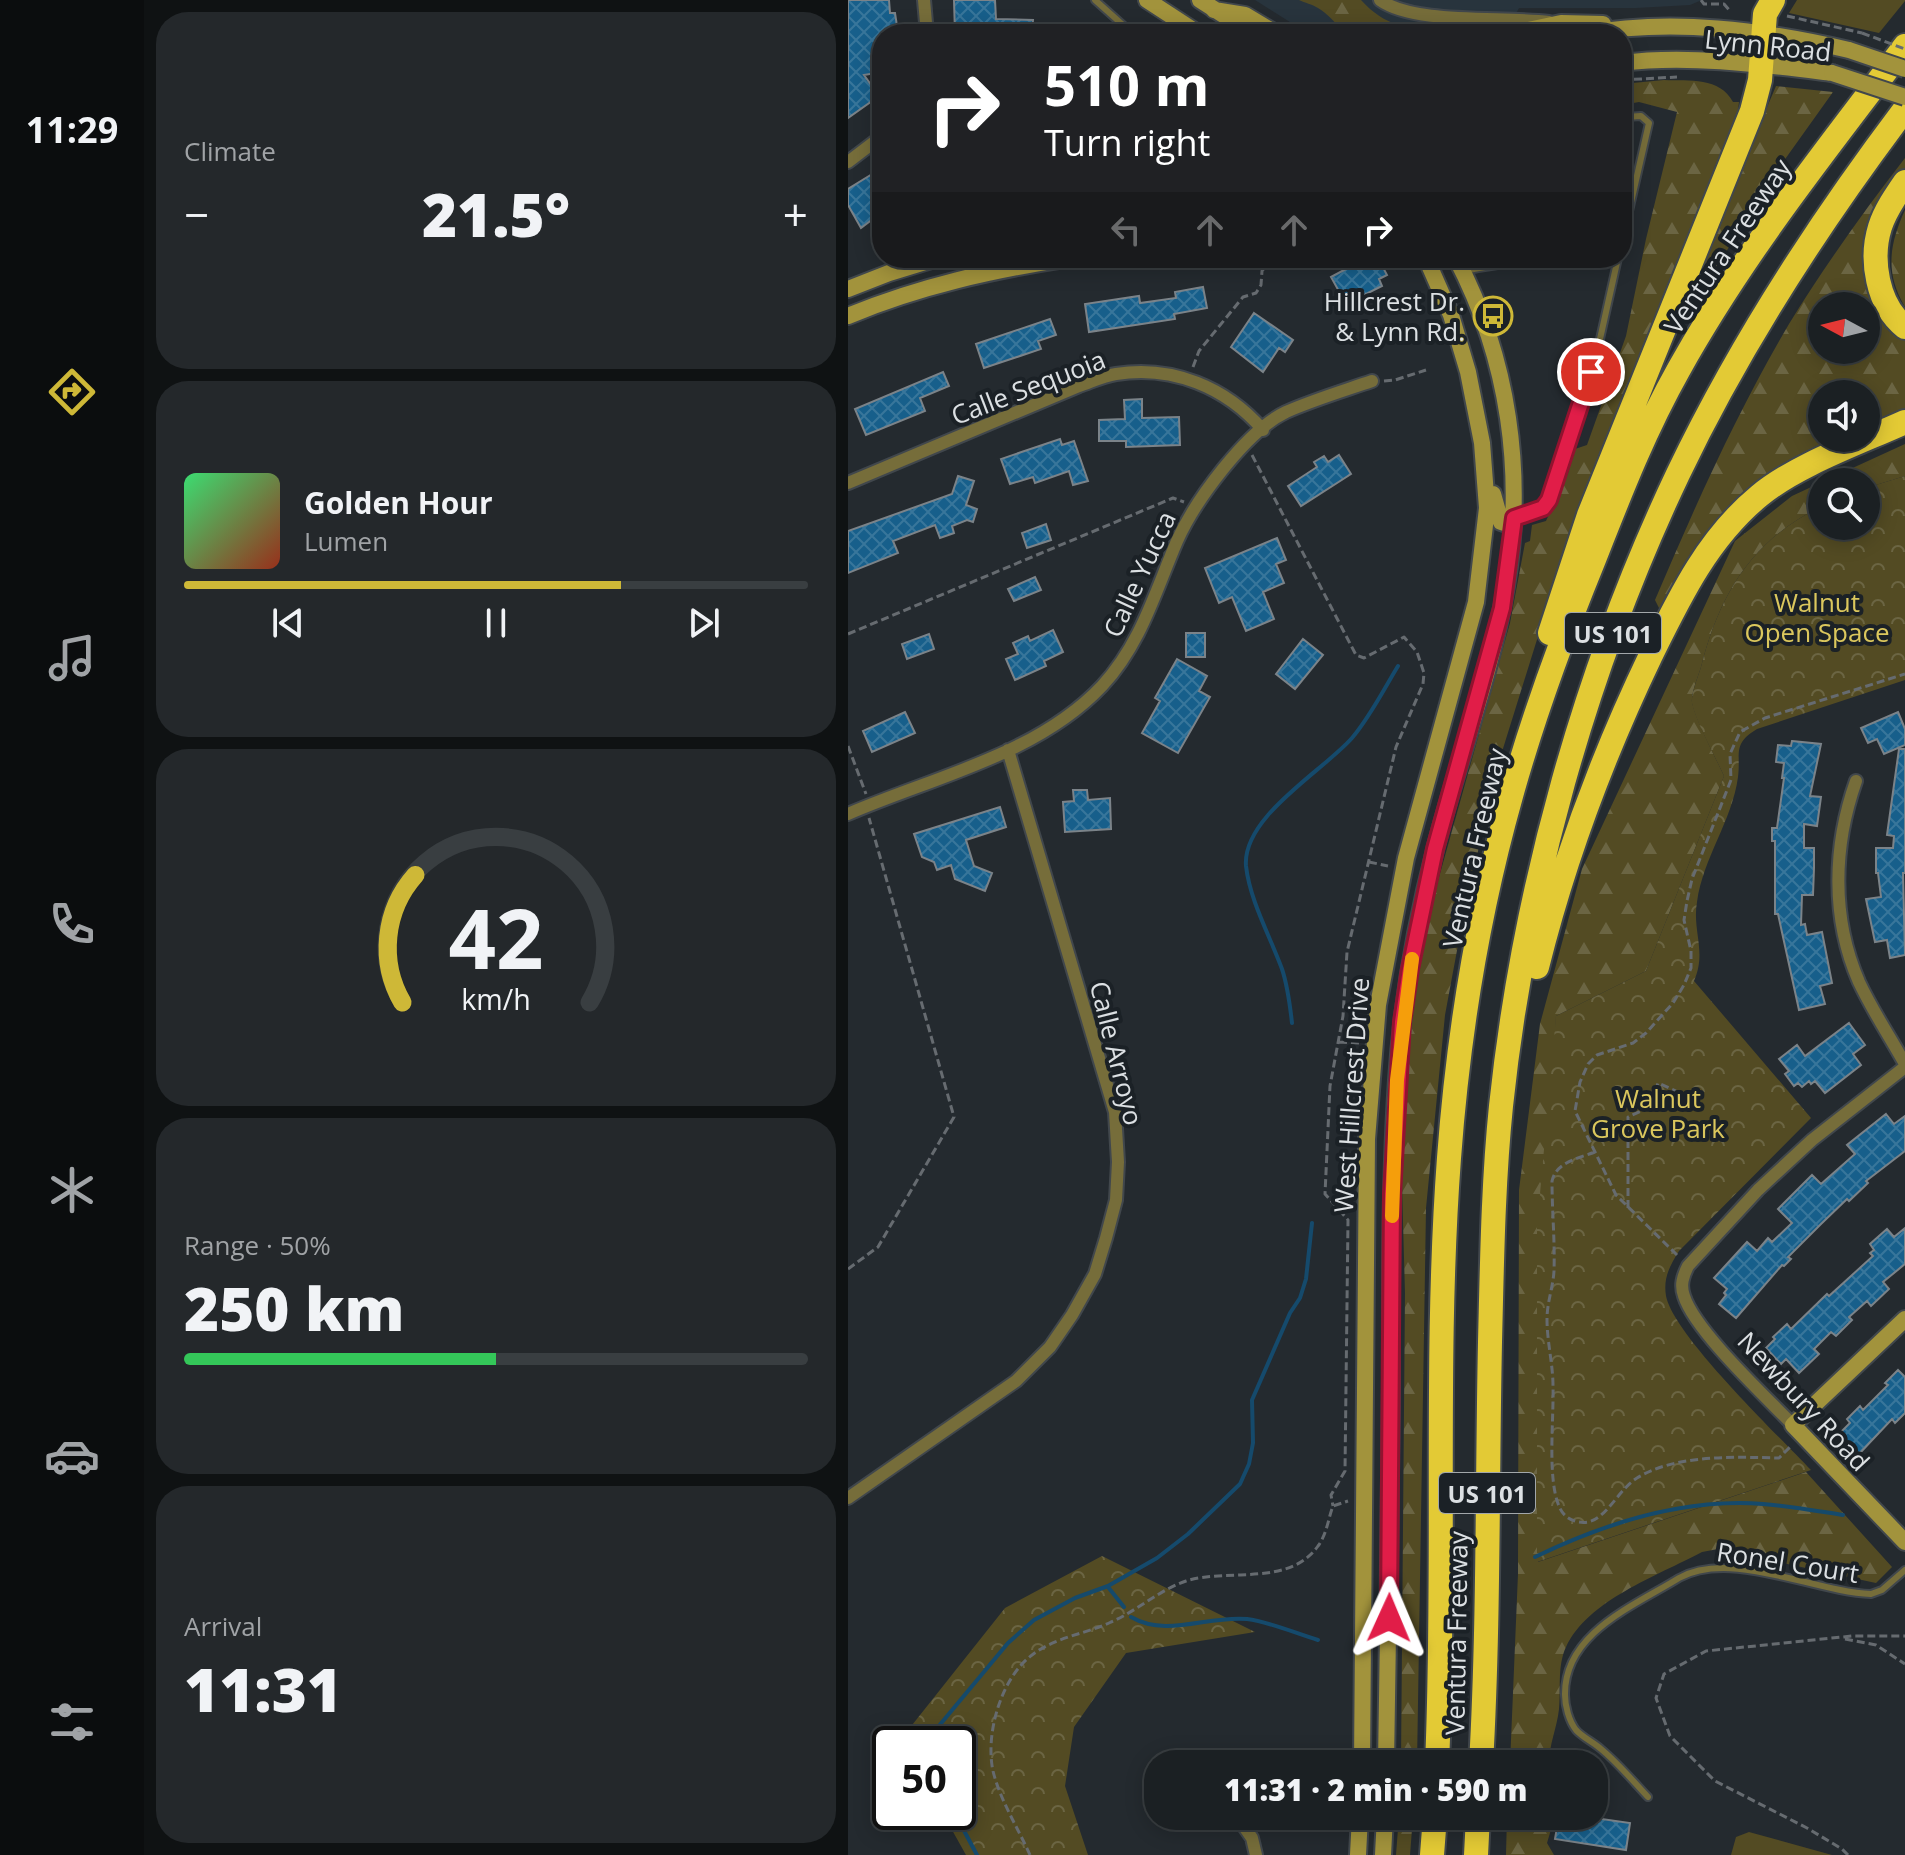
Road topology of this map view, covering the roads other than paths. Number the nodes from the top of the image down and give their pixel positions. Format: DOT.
graph roads {
  1 [pos="924,0"];
  2 [pos="1095,0"];
  3 [pos="1147,0"];
  4 [pos="1200,0"];
  5 [pos="1380,0"];
  6 [pos="1780,8"];
  7 [pos="1214,10"];
  8 [pos="1561,23"];
  9 [pos="926,24"];
  10 [pos="1122,24"];
  11 [pos="1184,24"];
  12 [pos="1237,24"];
  13 [pos="1260,24"];
  14 [pos="1556,24"];
  15 [pos="1577,24"];
  16 [pos="1632,27"];
  17 [pos="1763,32"];
  18 [pos="1905,47"];
  19 [pos="1632,63"];
  20 [pos="1761,65"];
  21 [pos="1905,69"];
  22 [pos="1905,97"];
  23 [pos="1905,109"];
  24 [pos="1632,117"];
  25 [pos="872,144"];
  26 [pos="848,162"];
  27 [pos="1905,182"];
  28 [pos="1632,198"];
  29 [pos="905,268"];
  30 [pos="1016,268"];
  31 [pos="1431,268"];
  32 [pos="1461,268"];
  33 [pos="1616,268"];
  34 [pos="848,289"];
  35 [pos="848,316"];
  36 [pos="1905,327"];
  37 [pos="1372,381"];
  38 [pos="1905,422"];
  39 [pos="1263,430"];
  40 [pos="1485,469"];
  41 [pos="848,483"];
  42 [pos="1514,518"];
  43 [pos="1008,750"];
  44 [pos="1856,781"];
  45 [pos="1511,795"];
  46 [pos="848,814"];
  47 [pos="1905,1065"];
  48 [pos="1493,1221"];
  49 [pos="1905,1319"];
  50 [pos="1793,1425"];
  51 [pos="848,1498"];
  52 [pos="1905,1542"];
  53 [pos="1905,1570"];
  54 [pos="1362,1750"];
  55 [pos="1386,1750"];
  56 [pos="1437,1750"];
  57 [pos="1481,1750"];
  58 [pos="1648,1797"];
  59 [pos="1246,1830"];
  60 [pos="1359,1830"];
  61 [pos="1384,1830"];
  62 [pos="1434,1830"];
  63 [pos="1477,1830"];
  64 [pos="1256,1855"];
  65 [pos="1358,1855"];
  66 [pos="1383,1855"];
  67 [pos="1432,1855"];
  68 [pos="1476,1855"];
  1 -- 9 [label="street"];
  2 -- 10 [label="lane"];
  3 -- 11 [label="main road"];
  4 -- 7 [label="main road"];
  5 -- 8 [label="street"];
  6 -- 17 [label="highway"];
  7 -- 12 [label="main road"];
  7 -- 13 [label="main road"];
  8 -- 14 [label="main road"];
  8 -- 15 [label="main road"];
  16 -- 17 [label="main road, Lynn Road"];
  17 -- 20 [label="highway"];
  17 -- 21 [label="main road, Lynn Road, bridge"];
  18 -- 45 [label="highway, Ventura Freeway / US 101"];
  19 -- 20 [label="main road, Lynn Road"];
  20 -- 22 [label="main road, Lynn Road, bridge"];
  20 -- 45 [label="highway"];
  23 -- 48 [label="highway, Ventura Freeway / US 101"];
  24 -- 28 [label="lane"];
  25 -- 26 [label="street"];
  27 -- 36 [label="highway"];
  29 -- 34 [label="main road"];
  30 -- 35 [label="main road"];
  31 -- 40 [label="main road, West Hillcrest Drive"];
  32 -- 42 [label="main road, West Hillcrest Drive"];
  33 -- 42 [label="lane"];
  37 -- 39 [label="street, Calle Yucca"];
  38 -- 48 [label="highway"];
  39 -- 41 [label="street, Calle Sequoia"];
  39 -- 43 [label="street, Calle Yucca"];
  40 -- 42 [label="main road"];
  40 -- 54 [label="main road, West Hillcrest Drive"];
  42 -- 55 [label="main road, West Hillcrest Drive"];
  43 -- 46 [label="street, Calle Yucca"];
  43 -- 51 [label="street, Calle Arroyo"];
  44 -- 47 [label="street"];
  45 -- 56 [label="highway, Ventura Freeway / US 101"];
  47 -- 50 [label="street, Newbury Road"];
  48 -- 57 [label="highway, Ventura Freeway / US 101"];
  49 -- 50 [label="main road"];
  50 -- 52 [label="main road, Newbury Road"];
  53 -- 58 [label="lane, Ronel Court"];
  59 -- 64 [label="street"];
  60 -- 65 [label="main road"];
  61 -- 66 [label="main road"];
  62 -- 67 [label="highway"];
  63 -- 68 [label="highway"];
}
